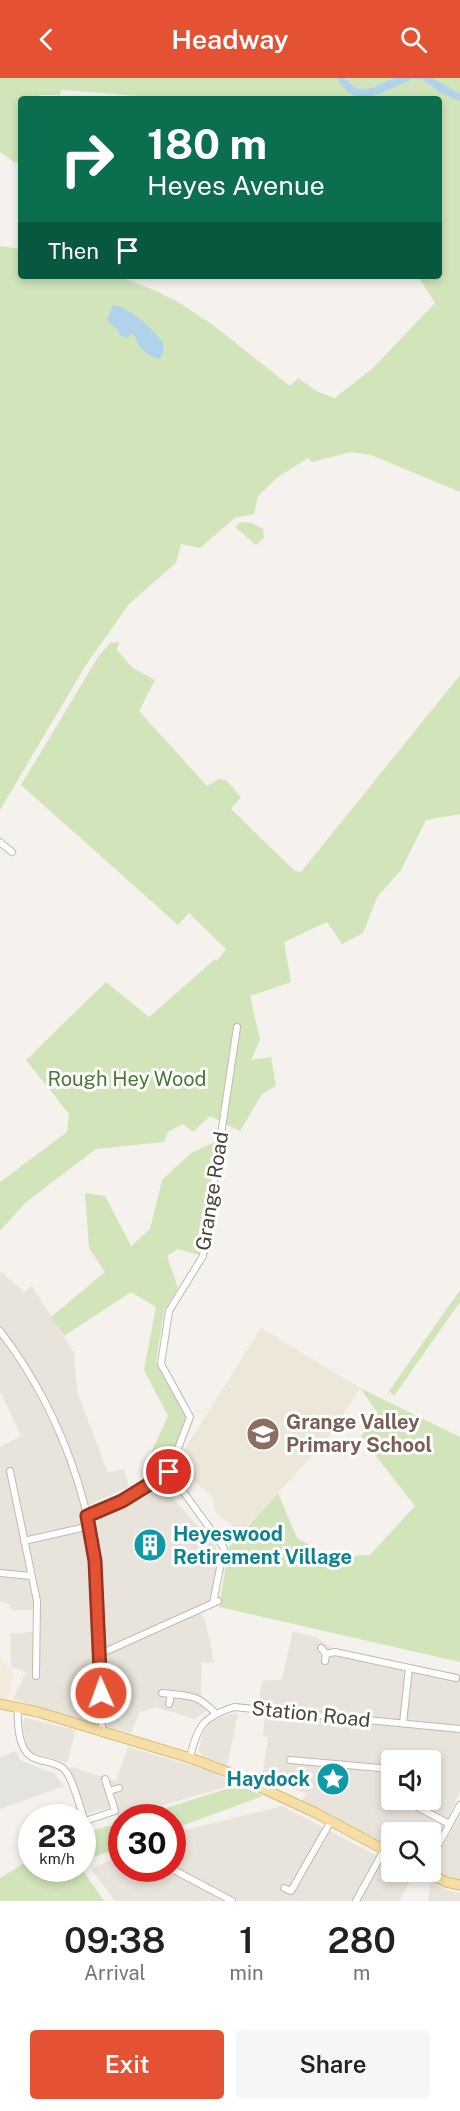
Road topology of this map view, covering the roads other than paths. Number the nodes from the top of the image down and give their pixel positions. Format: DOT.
graph roads {
  1 [pos="0,842"];
  2 [pos="12,852"];
  3 [pos="237,1027"];
  4 [pos="0,1331"];
  5 [pos="10,1471"];
  6 [pos="169,1472"];
  7 [pos="87,1516"];
  8 [pos="90,1526"];
  9 [pos="24,1541"];
  10 [pos="0,1572"];
  11 [pos="31,1576"];
  12 [pos="100,1654"];
  13 [pos="324,1654"];
  14 [pos="409,1668"];
  15 [pos="36,1676"];
  16 [pos="456,1678"];
  17 [pos="162,1693"];
  18 [pos="171,1694"];
  19 [pos="0,1704"];
  20 [pos="170,1704"];
  21 [pos="18,1708"];
  22 [pos="215,1713"];
  23 [pos="403,1723"];
  24 [pos="460,1729"];
  25 [pos="102,1732"];
  26 [pos="190,1758"];
  27 [pos="291,1760"];
  28 [pos="381,1768"];
  29 [pos="105,1779"];
  30 [pos="119,1788"];
  31 [pos="109,1791"];
  32 [pos="460,1805"];
  33 [pos="423,1810"];
  34 [pos="457,1819"];
  35 [pos="331,1821"];
  36 [pos="449,1824"];
  37 [pos="441,1839"];
  38 [pos="381,1848"];
  39 [pos="381,1863"];
  40 [pos="186,1876"];
  41 [pos="441,1880"];
  42 [pos="460,1885"];
  43 [pos="284,1888"];
  44 [pos="232,1901"];
  45 [pos="356,1901"];
  1 -- 2 [label="street"];
  3 -- 6 [label="street, Grange Road"];
  4 -- 7 [label="street"];
  5 -- 9 [label="street"];
  6 -- 7 [label="street"];
  6 -- 12 [label="street"];
  7 -- 8 [label="street"];
  8 -- 9 [label="street"];
  8 -- 12 [label="street"];
  9 -- 11 [label="street"];
  10 -- 11 [label="street"];
  11 -- 15 [label="street"];
  12 -- 25 [label="street"];
  13 -- 14 [label="street"];
  14 -- 16 [label="street"];
  14 -- 23 [label="street"];
  17 -- 18 [label="street"];
  18 -- 20 [label="street"];
  18 -- 22 [label="street"];
  19 -- 21 [label="main road"];
  21 -- 25 [label="main road"];
  21 -- 31 [label="street"];
  22 -- 23 [label="street, Station Road"];
  22 -- 26 [label="street"];
  23 -- 24 [label="street, Station Road"];
  25 -- 26 [label="main road"];
  26 -- 35 [label="main road"];
  27 -- 28 [label="street"];
  29 -- 31 [label="street"];
  30 -- 31 [label="street"];
  32 -- 34 [label="street"];
  33 -- 36 [label="street"];
  34 -- 36 [label="street"];
  35 -- 38 [label="main road"];
  35 -- 43 [label="street"];
  36 -- 37 [label="street"];
  39 -- 45 [label="street"];
  40 -- 44 [label="street"];
  41 -- 42 [label="main road"];
}
